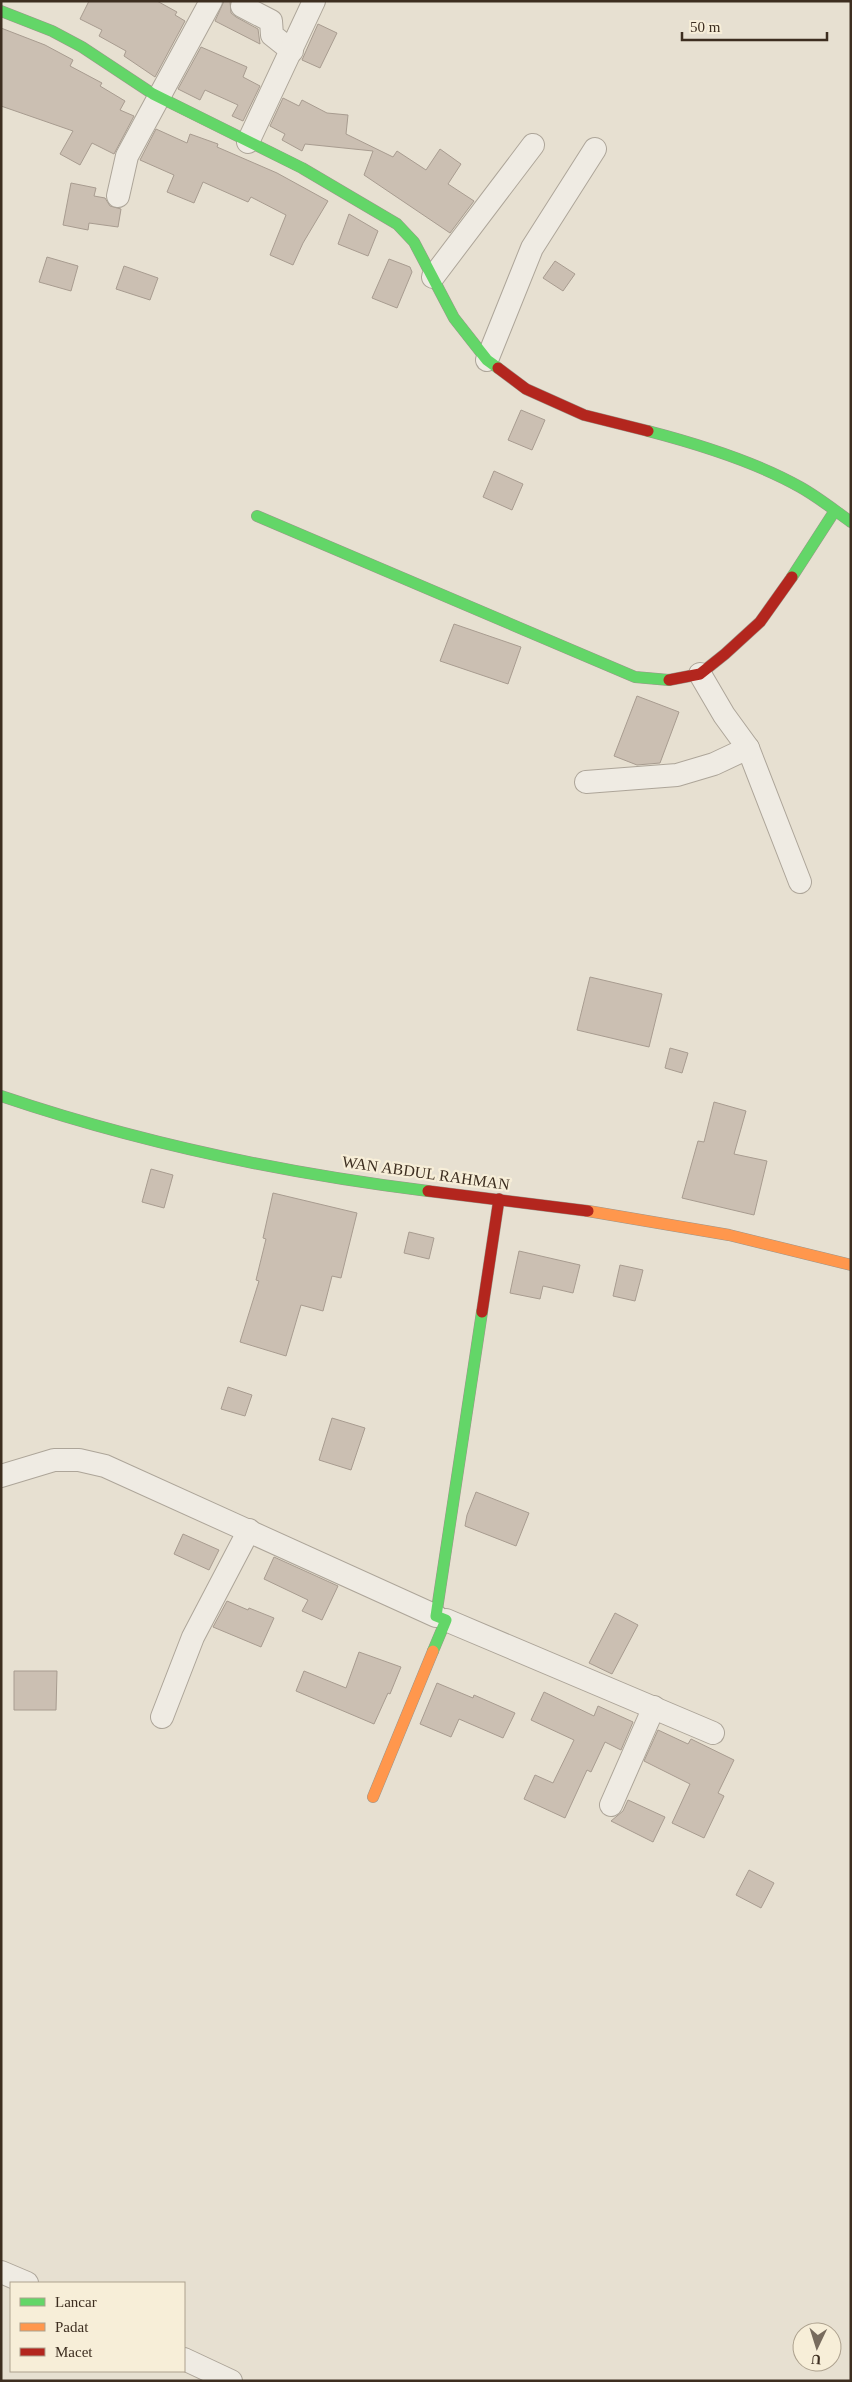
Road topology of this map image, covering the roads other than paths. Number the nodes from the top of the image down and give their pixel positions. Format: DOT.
graph roads {
  1 [pos="211,1"];
  2 [pos="314,1"];
  3 [pos="242,6"];
  4 [pos="1,12"];
  5 [pos="292,51"];
  6 [pos="160,97"];
  7 [pos="248,142"];
  8 [pos="532,145"];
  9 [pos="595,149"];
  10 [pos="118,196"];
  11 [pos="433,277"];
  12 [pos="486,360"];
  13 [pos="834,512"];
  14 [pos="257,516"];
  15 [pos="851,522"];
  16 [pos="700,674"];
  17 [pos="748,748"];
  18 [pos="586,782"];
  19 [pos="800,882"];
  20 [pos="1,1096"];
  21 [pos="499,1200"];
  22 [pos="851,1265"];
  23 [pos="1,1476"];
  24 [pos="249,1530"];
  25 [pos="441,1618"];
  26 [pos="654,1707"];
  27 [pos="162,1717"];
  28 [pos="714,1733"];
  29 [pos="373,1797"];
  30 [pos="611,1805"];
  31 [pos="1,2272"];
  32 [pos="25,2282"];
  33 [pos="185,2359"];
  34 [pos="231,2381"];
  1 -- 6 [label="street"];
  2 -- 5 [label="street"];
  3 -- 5 [label="street"];
  4 -- 6 [label="street"];
  5 -- 7 [label="street"];
  6 -- 7 [label="street"];
  6 -- 10 [label="street"];
  7 -- 11 [label="street"];
  8 -- 11 [label="street"];
  9 -- 12 [label="street"];
  11 -- 12 [label="street"];
  12 -- 13 [label="street"];
  13 -- 15 [label="street"];
  13 -- 16 [label="street"];
  14 -- 16 [label="street"];
  16 -- 17 [label="street"];
  17 -- 18 [label="street"];
  17 -- 19 [label="street"];
  20 -- 21 [label="street, WAN ABDUL RAHMAN"];
  21 -- 22 [label="street, WAN ABDUL RAHMAN"];
  21 -- 25 [label="street"];
  23 -- 24 [label="street"];
  24 -- 25 [label="street"];
  24 -- 27 [label="street"];
  25 -- 26 [label="street"];
  25 -- 29 [label="street"];
  26 -- 28 [label="street"];
  26 -- 30 [label="street"];
  31 -- 32 [label="street"];
  33 -- 34 [label="street"];
}
